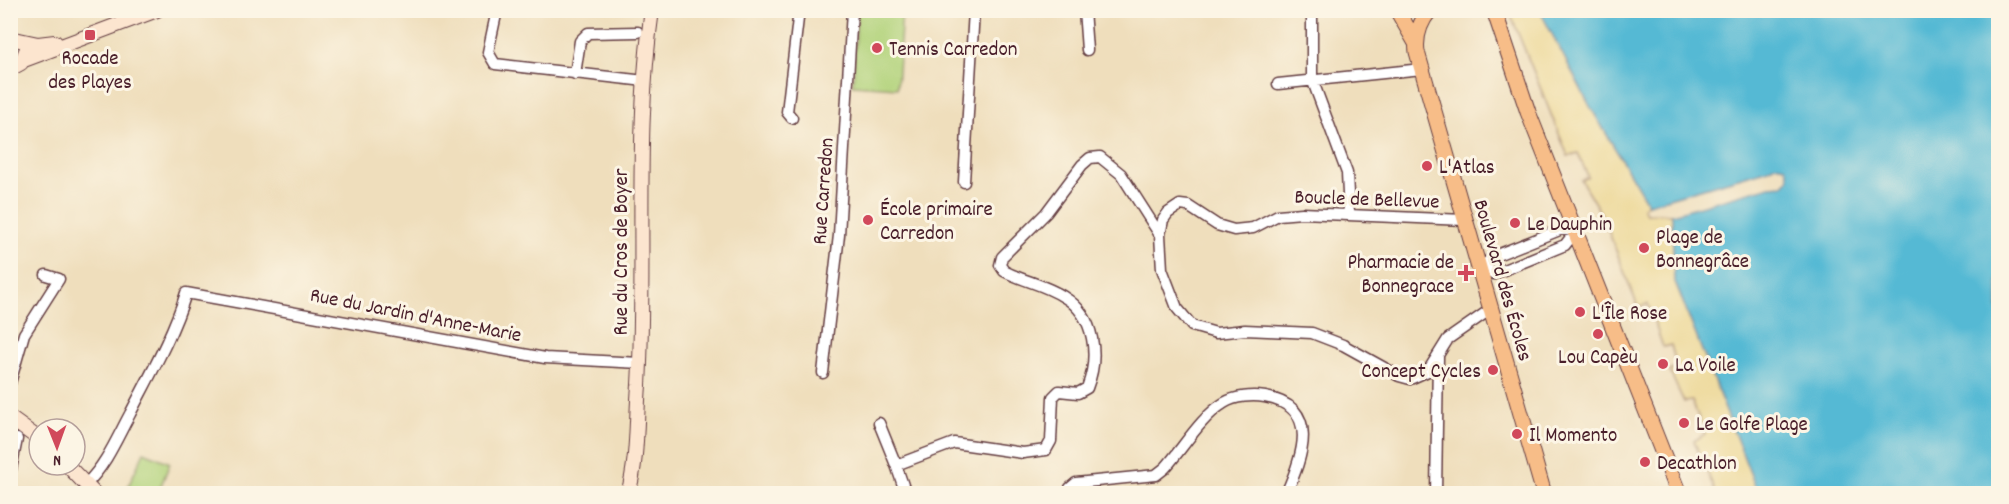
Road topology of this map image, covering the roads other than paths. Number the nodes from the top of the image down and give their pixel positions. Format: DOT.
graph roads {
  1 [pos="157,10"];
  2 [pos="497,10"];
  3 [pos="652,10"];
  4 [pos="799,10"];
  5 [pos="852,10"];
  6 [pos="974,10"];
  7 [pos="1084,10"];
  8 [pos="1312,10"];
  9 [pos="1397,10"];
  10 [pos="1487,10"];
  11 [pos="1494,10"];
  12 [pos="1431,11"];
  13 [pos="638,32"];
  14 [pos="14,38"];
  15 [pos="78,39"];
  16 [pos="1416,43"];
  17 [pos="1087,50"];
  18 [pos="24,60"];
  19 [pos="1514,65"];
  20 [pos="10,69"];
  21 [pos="1422,69"];
  22 [pos="575,74"];
  23 [pos="1312,79"];
  24 [pos="645,81"];
  25 [pos="1278,84"];
  26 [pos="792,118"];
  27 [pos="963,182"];
  28 [pos="1348,215"];
  29 [pos="1464,220"];
  30 [pos="1575,232"];
  31 [pos="1160,235"];
  32 [pos="1484,270"];
  33 [pos="46,274"];
  34 [pos="1491,309"];
  35 [pos="1438,355"];
  36 [pos="640,363"];
  37 [pos="823,373"];
  38 [pos="10,383"];
  39 [pos="10,418"];
  40 [pos="879,423"];
  41 [pos="27,430"];
  42 [pos="17,439"];
  43 [pos="896,465"];
  44 [pos="10,474"];
  45 [pos="79,477"];
  46 [pos="91,489"];
  47 [pos="628,494"];
  48 [pos="906,494"];
  49 [pos="1069,494"];
  50 [pos="1286,494"];
  51 [pos="1436,494"];
  52 [pos="1544,494"];
  53 [pos="1679,494"];
  1 -- 15 [label="street"];
  2 -- 22 [label="street"];
  3 -- 24 [label="street, Rue du Cros de Boyer"];
  4 -- 26 [label="street"];
  5 -- 37 [label="street, Rue Carredon"];
  6 -- 27 [label="street"];
  7 -- 17 [label="street"];
  8 -- 23 [label="street"];
  9 -- 16 [label="main road, Boulevard des Écoles"];
  10 -- 19 [label="main road"];
  11 -- 19 [label="main road"];
  12 -- 16 [label="main road"];
  13 -- 22 [label="street"];
  14 -- 15 [label="street"];
  14 -- 18 [label="street"];
  15 -- 18 [label="street"];
  16 -- 21 [label="main road, Boulevard des Écoles"];
  18 -- 20 [label="street"];
  19 -- 30 [label="main road"];
  21 -- 23 [label="street"];
  21 -- 29 [label="main road, Boulevard des Écoles"];
  22 -- 24 [label="street"];
  23 -- 25 [label="street"];
  23 -- 28 [label="street"];
  24 -- 36 [label="street, Rue du Cros de Boyer"];
  28 -- 29 [label="street, Boucle de Bellevue"];
  28 -- 31 [label="street, Boucle de Bellevue"];
  29 -- 32 [label="main road, Boulevard des Écoles"];
  30 -- 32 [label="street"];
  30 -- 32 [label="street"];
  30 -- 53 [label="main road"];
  31 -- 35 [label="street"];
  31 -- 43 [label="street"];
  32 -- 34 [label="main road, Boulevard des Écoles"];
  33 -- 38 [label="street"];
  34 -- 35 [label="street"];
  34 -- 52 [label="main road, Boulevard des Écoles"];
  35 -- 51 [label="street"];
  36 -- 46 [label="street, Rue du Jardin d'Anne-Marie"];
  36 -- 47 [label="street, Rue du Cros de Boyer"];
  39 -- 41 [label="street"];
  40 -- 43 [label="street"];
  42 -- 44 [label="street"];
  43 -- 48 [label="street"];
  45 -- 46 [label="street"];
  49 -- 50 [label="street"];
}
